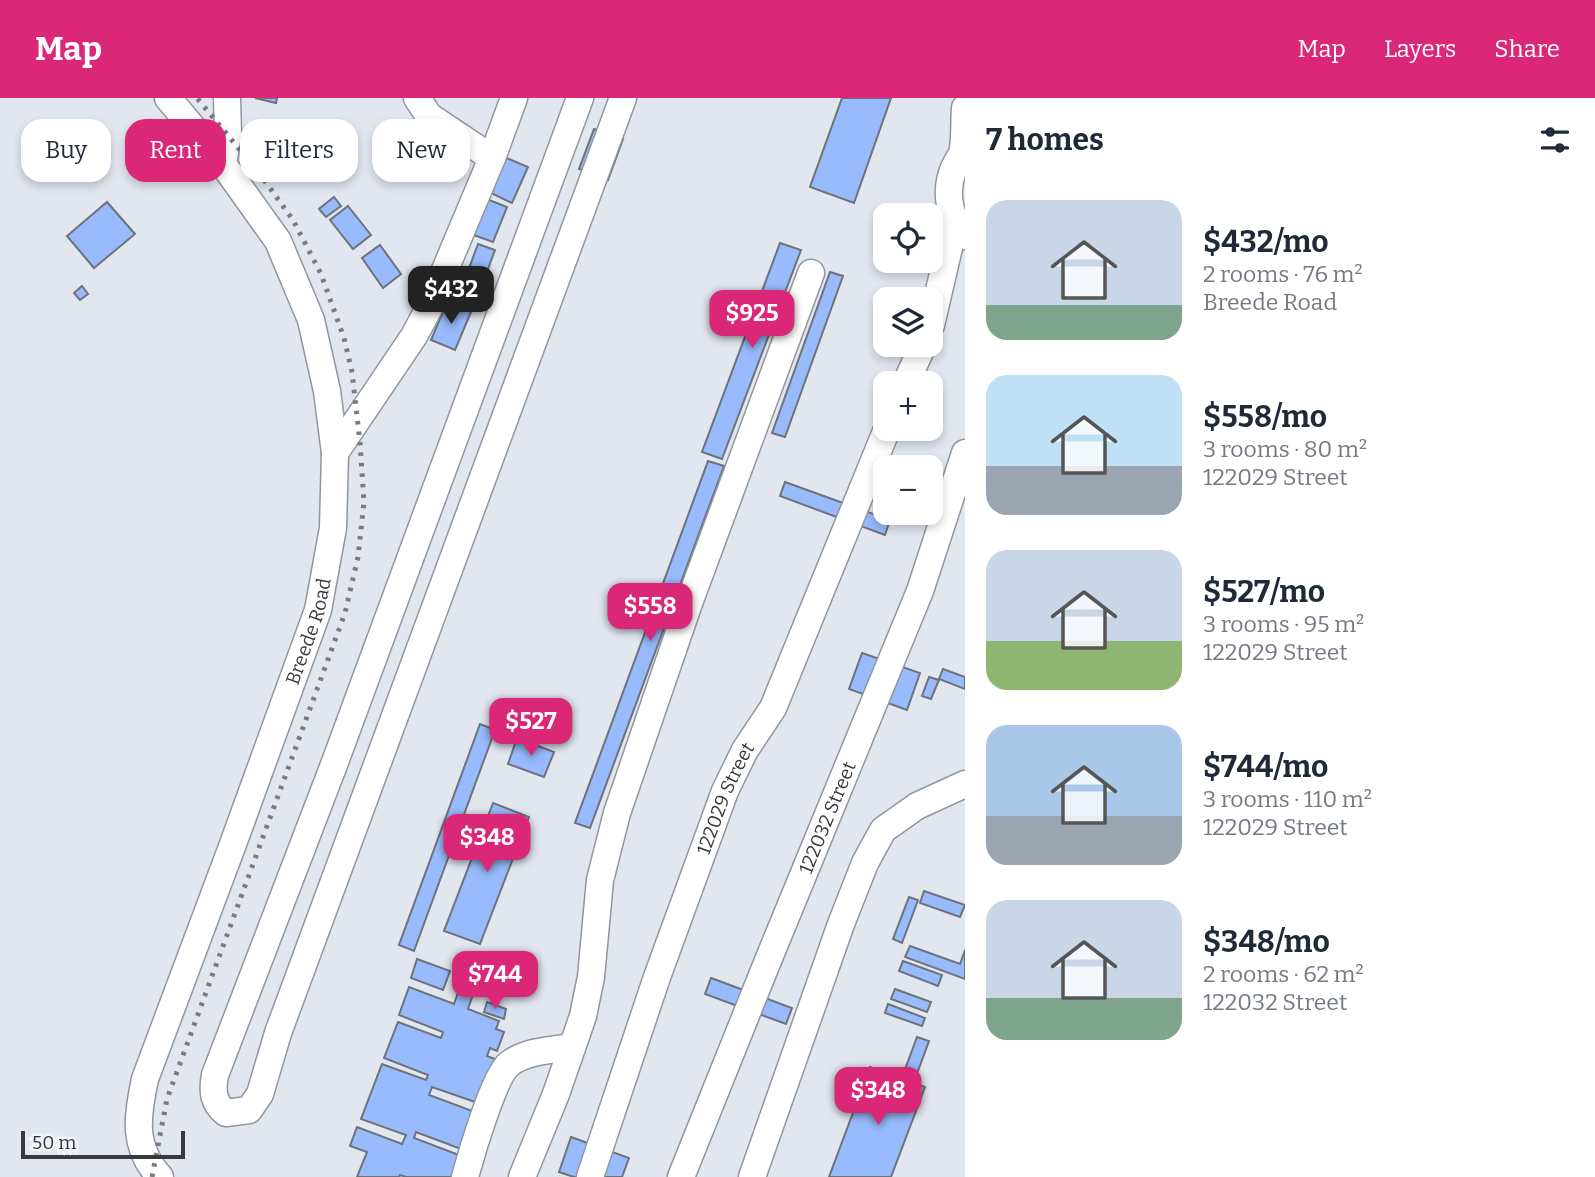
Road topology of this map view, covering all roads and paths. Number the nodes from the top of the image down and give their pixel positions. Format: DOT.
graph roads {
  1 [pos="168,98"];
  2 [pos="227,98"];
  3 [pos="417,98"];
  4 [pos="514,98"];
  5 [pos="580,98"];
  6 [pos="622,98"];
  7 [pos="965,108"];
  8 [pos="186,119"];
  9 [pos="226,146"];
  10 [pos="964,152"];
  11 [pos="492,158"];
  12 [pos="226,168"];
  13 [pos="960,229"];
  14 [pos="811,273"];
  15 [pos="942,287"];
  16 [pos="882,441"];
  17 [pos="335,453"];
  18 [pos="965,453"];
  19 [pos="965,784"];
  20 [pos="572,1047"];
  21 [pos="160,1177"];
  22 [pos="465,1177"];
  23 [pos="522,1177"];
  24 [pos="590,1177"];
  25 [pos="681,1177"];
  26 [pos="752,1177"];
  1 -- 8 [label="street, Breede Road"];
  2 -- 9 [label="street"];
  3 -- 11 [label="street"];
  4 -- 11 [label="street"];
  5 -- 6 [label="street"];
  7 -- 10 [label="street"];
  10 -- 13 [label="street"];
  11 -- 17 [label="street"];
  12 -- 17 [label="street, Breede Road"];
  13 -- 15 [label="street"];
  14 -- 20 [label="street"];
  16 -- 24 [label="street, 122029 Street"];
  17 -- 21 [label="street, Breede Road"];
  18 -- 25 [label="street, 122032 Street"];
  19 -- 26 [label="street"];
  20 -- 22 [label="street"];
  20 -- 23 [label="street"];
}
